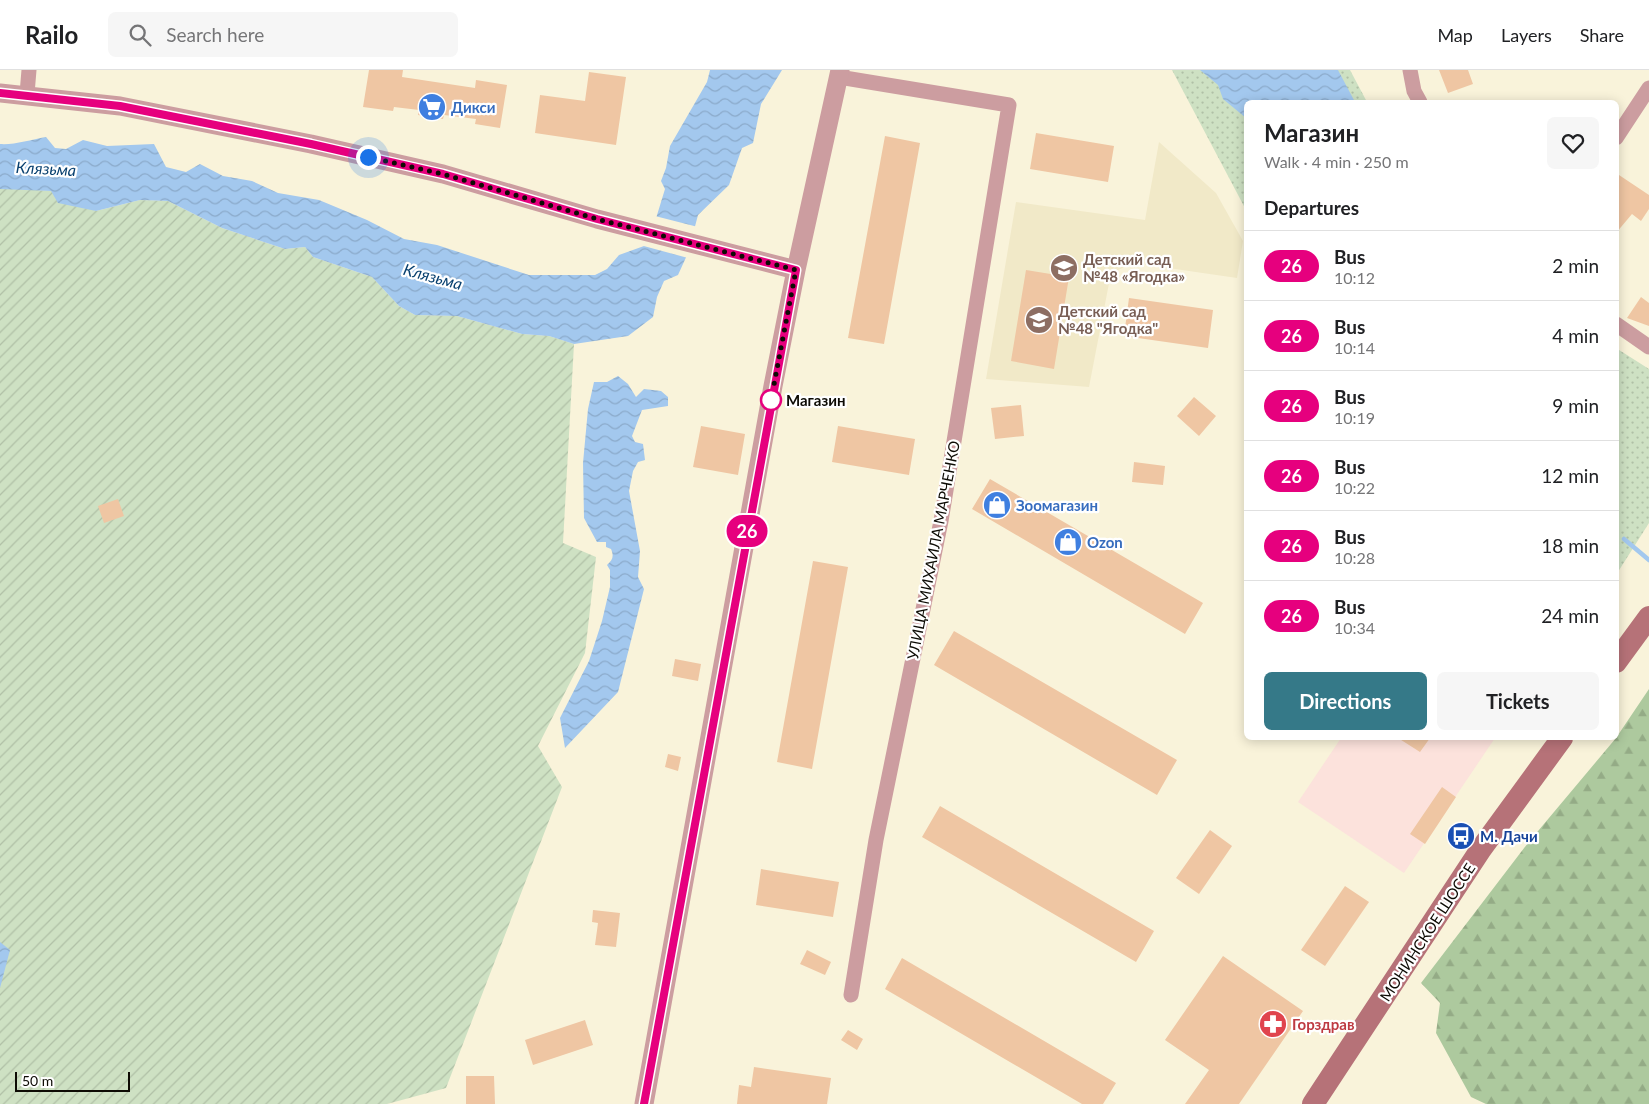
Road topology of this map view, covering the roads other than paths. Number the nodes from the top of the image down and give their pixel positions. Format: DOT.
graph roads {
  1 [pos="28,70"];
  2 [pos="1410,70"];
  3 [pos="839,73"];
  4 [pos="1649,88"];
  5 [pos="0,93"];
  6 [pos="27,94"];
  7 [pos="1419,100"];
  8 [pos="1619,133"];
  9 [pos="796,270"];
  10 [pos="1619,326"];
  11 [pos="1649,347"];
  12 [pos="1649,617"];
  13 [pos="1619,658"];
  14 [pos="1561,740"];
  15 [pos="851,995"];
  16 [pos="644,1104"];
  17 [pos="1313,1104"];
  1 -- 6 [label="street"];
  2 -- 7 [label="street"];
  3 -- 9 [label="street"];
  3 -- 15 [label="street, УЛИЦА МИХАИЛА МАРЧЕНКО"];
  4 -- 8 [label="street"];
  5 -- 6 [label="street"];
  6 -- 9 [label="street"];
  9 -- 16 [label="street"];
  10 -- 11 [label="street"];
  12 -- 13 [label="main road"];
  14 -- 17 [label="main road, МОНИНСКОЕ ШОССЕ"];
}
